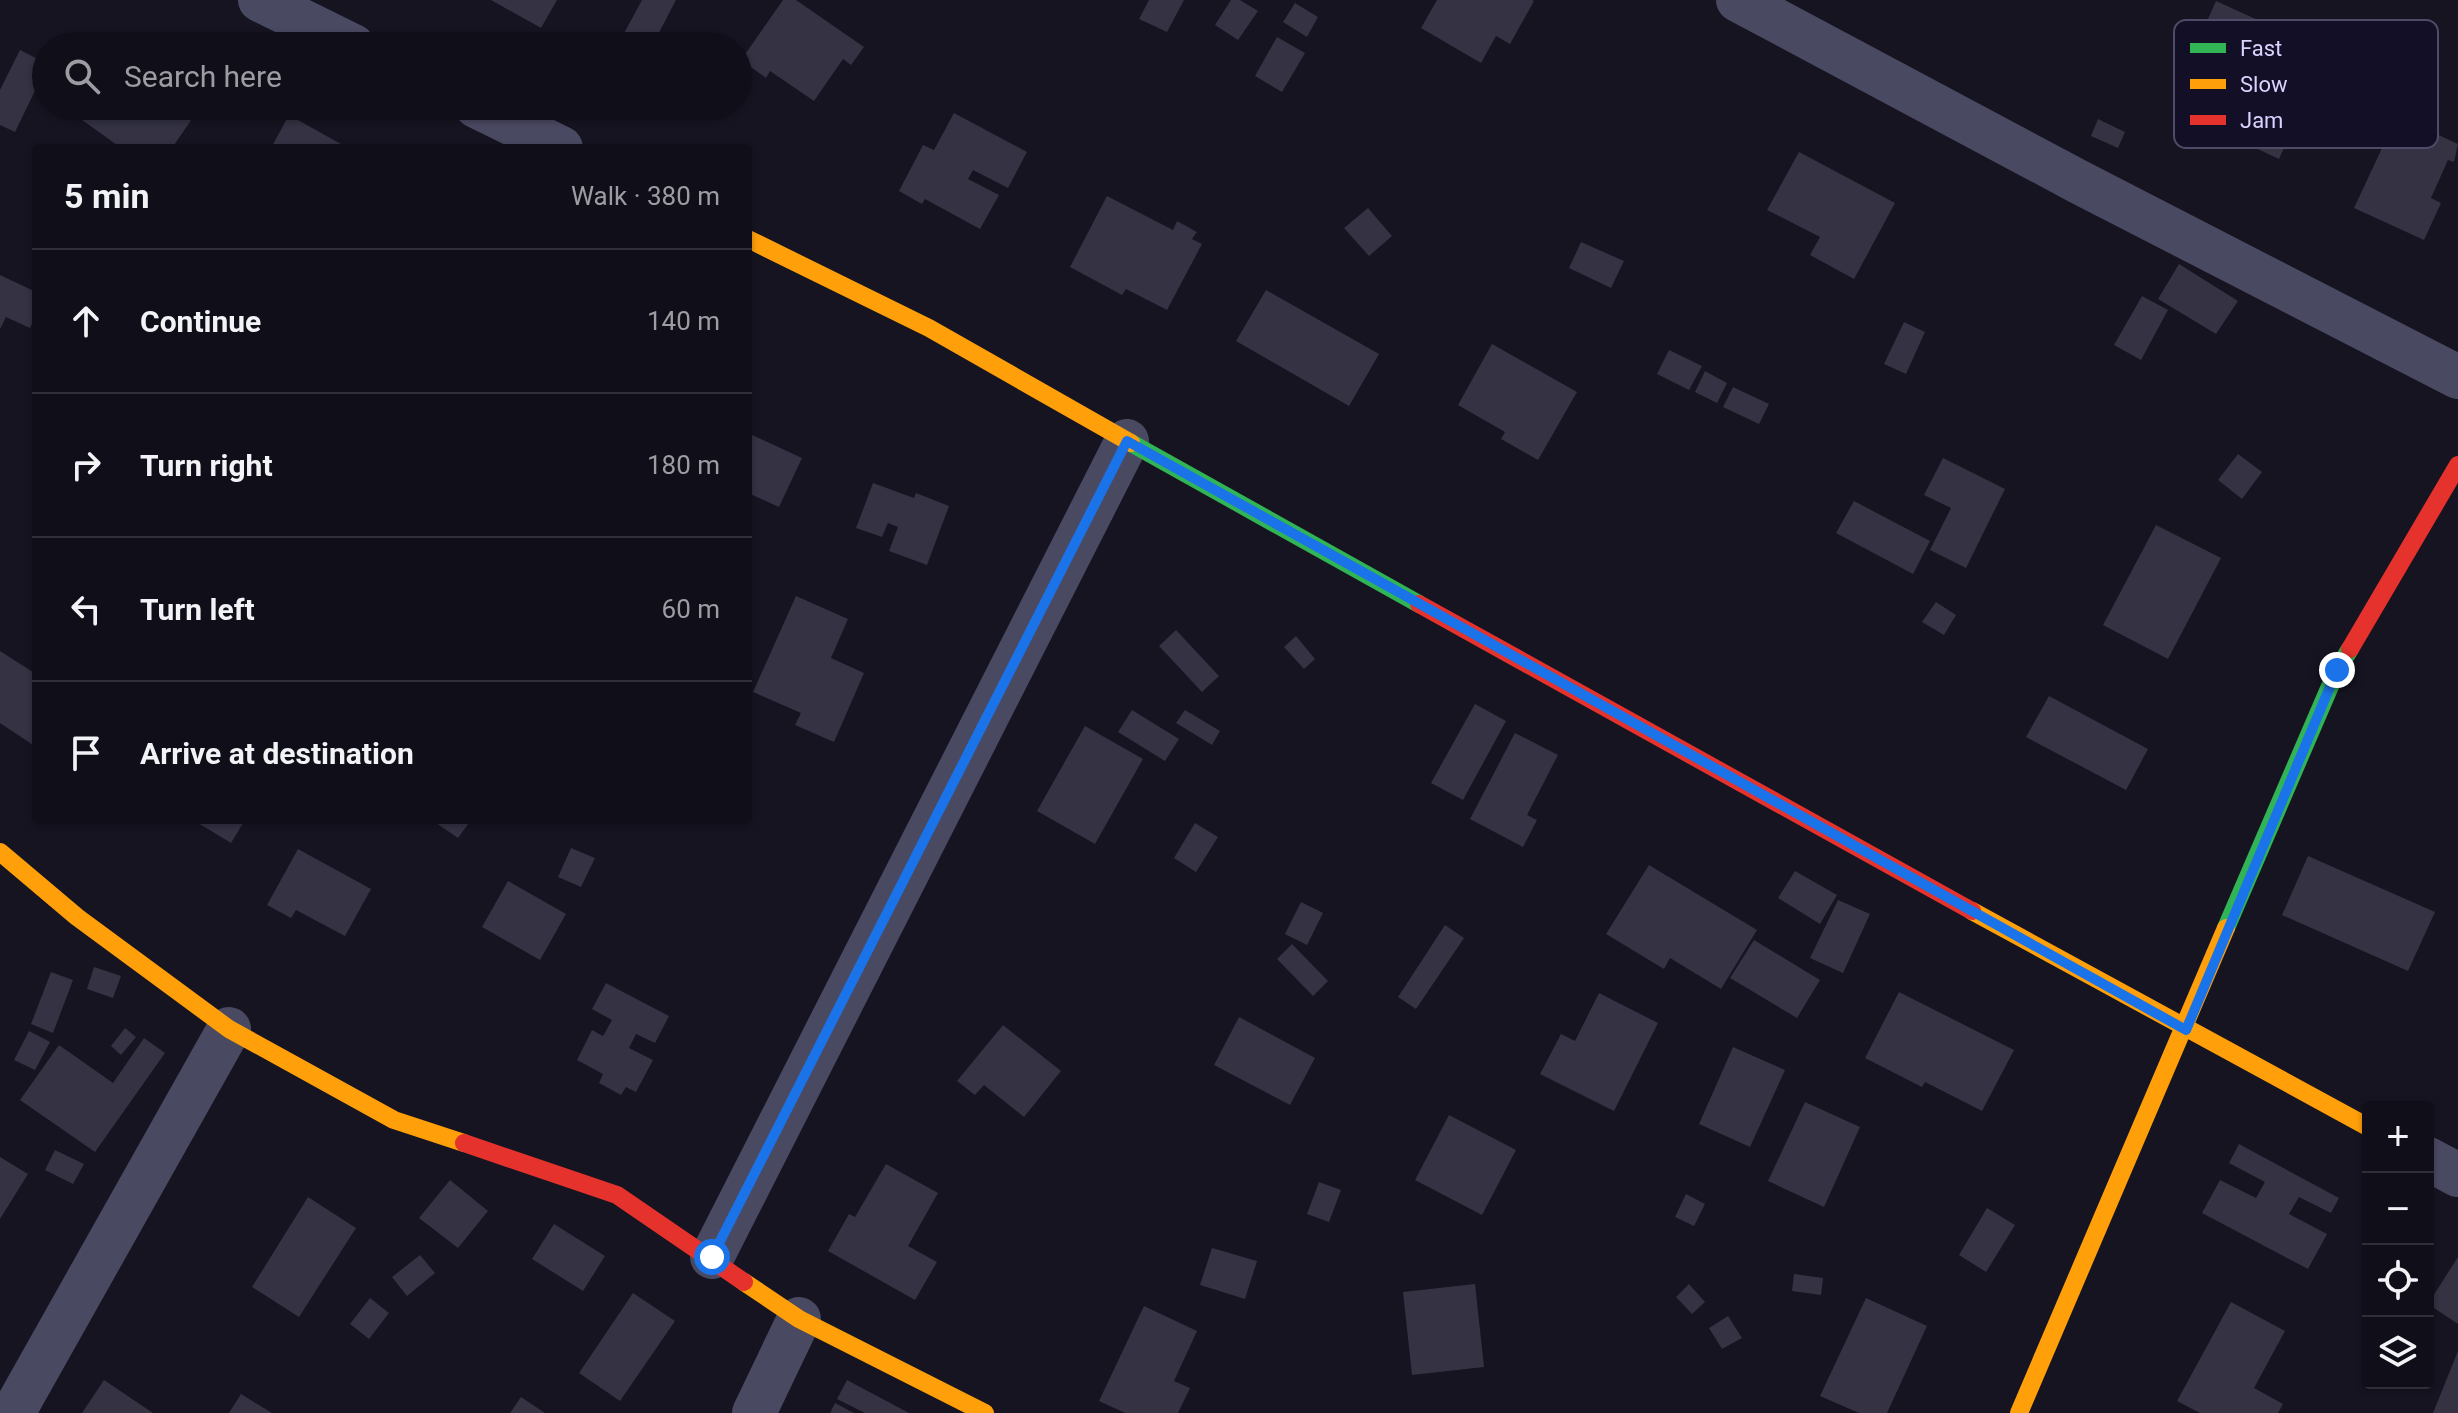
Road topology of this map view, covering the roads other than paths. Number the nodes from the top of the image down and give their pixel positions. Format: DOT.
graph roads {
  1 [pos="1738,0"];
  2 [pos="275,3"];
  3 [pos="328,32"];
  4 [pos="504,120"];
  5 [pos="553,144"];
  6 [pos="752,241"];
  7 [pos="2458,377"];
  8 [pos="1127,441"];
  9 [pos="2458,465"];
  10 [pos="0,852"];
  11 [pos="229,1029"];
  12 [pos="2186,1030"];
  13 [pos="2362,1124"];
  14 [pos="2434,1162"];
  15 [pos="2458,1175"];
  16 [pos="712,1257"];
  17 [pos="799,1319"];
  18 [pos="13,1413"];
  19 [pos="754,1413"];
  20 [pos="985,1413"];
  21 [pos="2019,1413"];
  1 -- 7 [label="street"];
  2 -- 3 [label="street"];
  4 -- 5 [label="street"];
  6 -- 8 [label="street"];
  8 -- 12 [label="street"];
  8 -- 16 [label="street"];
  9 -- 12 [label="street"];
  10 -- 11 [label="street"];
  11 -- 16 [label="street"];
  11 -- 18 [label="street"];
  12 -- 13 [label="street"];
  12 -- 21 [label="street"];
  14 -- 15 [label="street"];
  16 -- 17 [label="street"];
  17 -- 19 [label="street"];
  17 -- 20 [label="street"];
}
